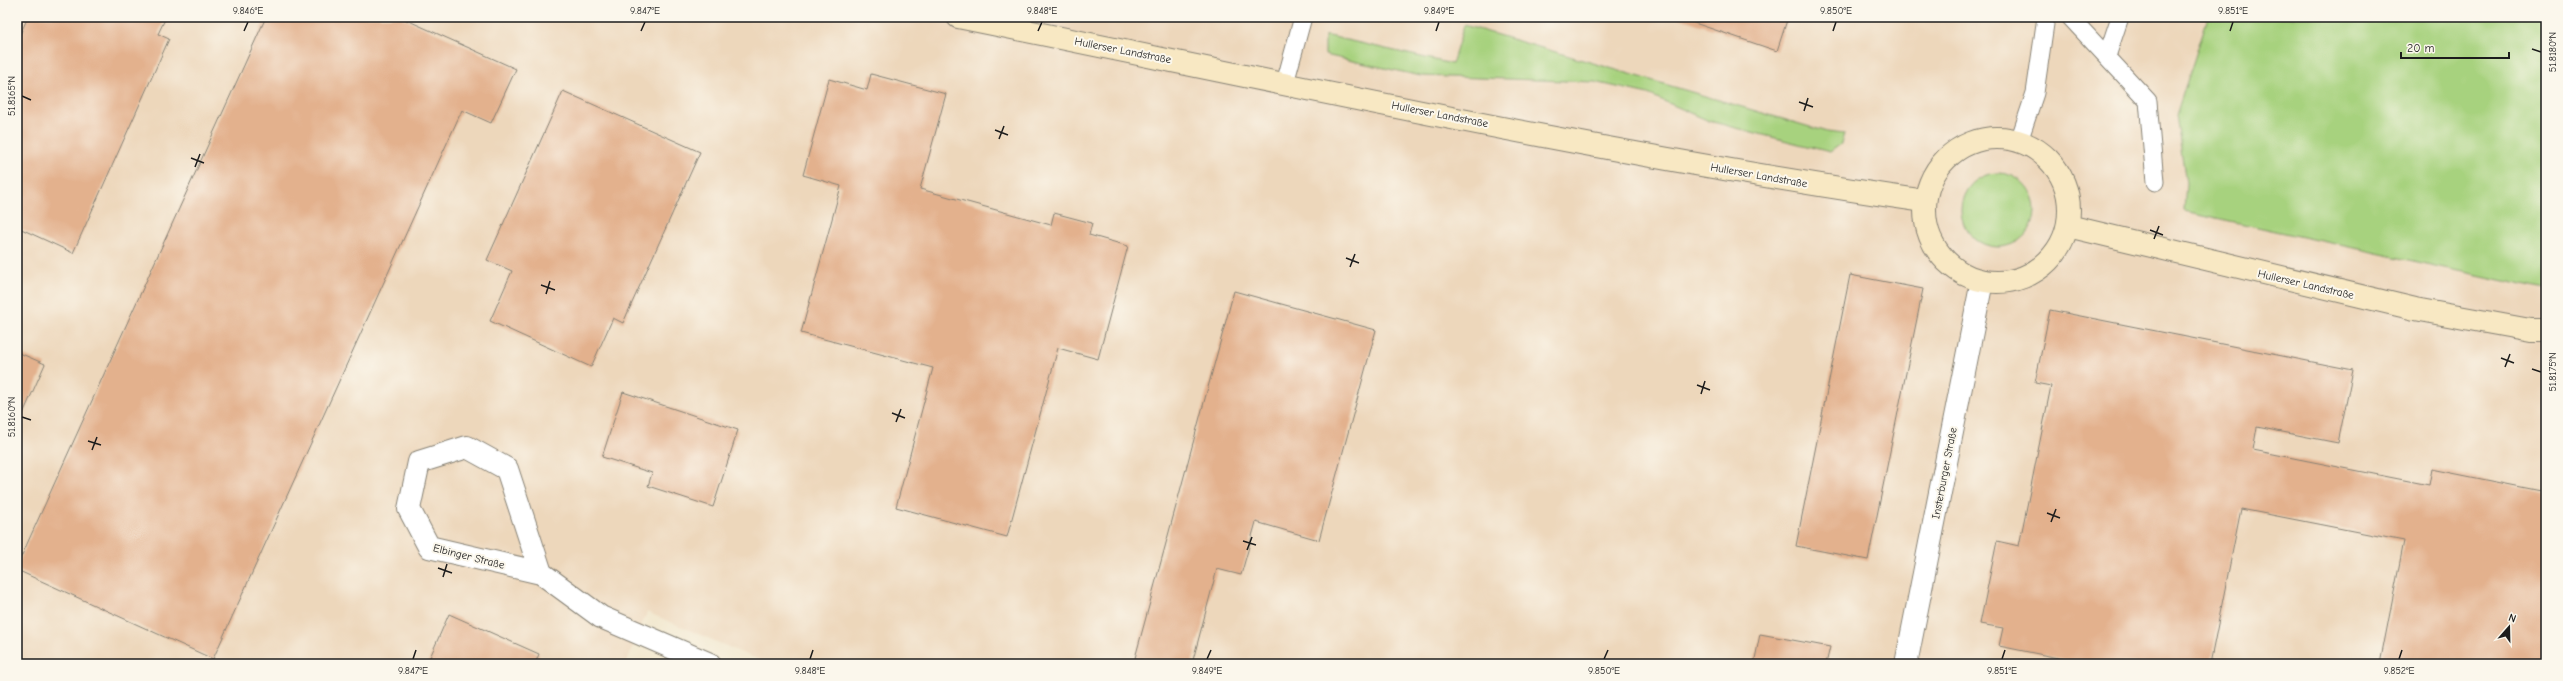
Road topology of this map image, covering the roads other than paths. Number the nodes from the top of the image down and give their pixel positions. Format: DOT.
graph roads {
  1 [pos="958,17"];
  2 [pos="1303,17"];
  3 [pos="2046,17"];
  4 [pos="2070,17"];
  5 [pos="2120,17"];
  6 [pos="2107,56"];
  7 [pos="1285,83"];
  8 [pos="2019,141"];
  9 [pos="2155,182"];
  10 [pos="1925,201"];
  11 [pos="2068,226"];
  12 [pos="1982,281"];
  13 [pos="2546,330"];
  14 [pos="540,573"];
  15 [pos="710,664"];
  16 [pos="1906,664"];
  1 -- 7 [label="street, Hullerser Landstraße"];
  2 -- 7 [label="lane"];
  3 -- 8 [label="lane"];
  4 -- 6 [label="lane"];
  5 -- 6 [label="lane"];
  6 -- 9 [label="lane"];
  7 -- 10 [label="street, Hullerser Landstraße"];
  8 -- 10 [label="street"];
  8 -- 11 [label="street"];
  10 -- 12 [label="street"];
  11 -- 12 [label="street"];
  11 -- 13 [label="street, Hullerser Landstraße"];
  12 -- 16 [label="street, Insterburger Straße"];
  14 -- 14 [label="street, Elbinger Straße"];
  14 -- 15 [label="street, Elbinger Straße"];
}
